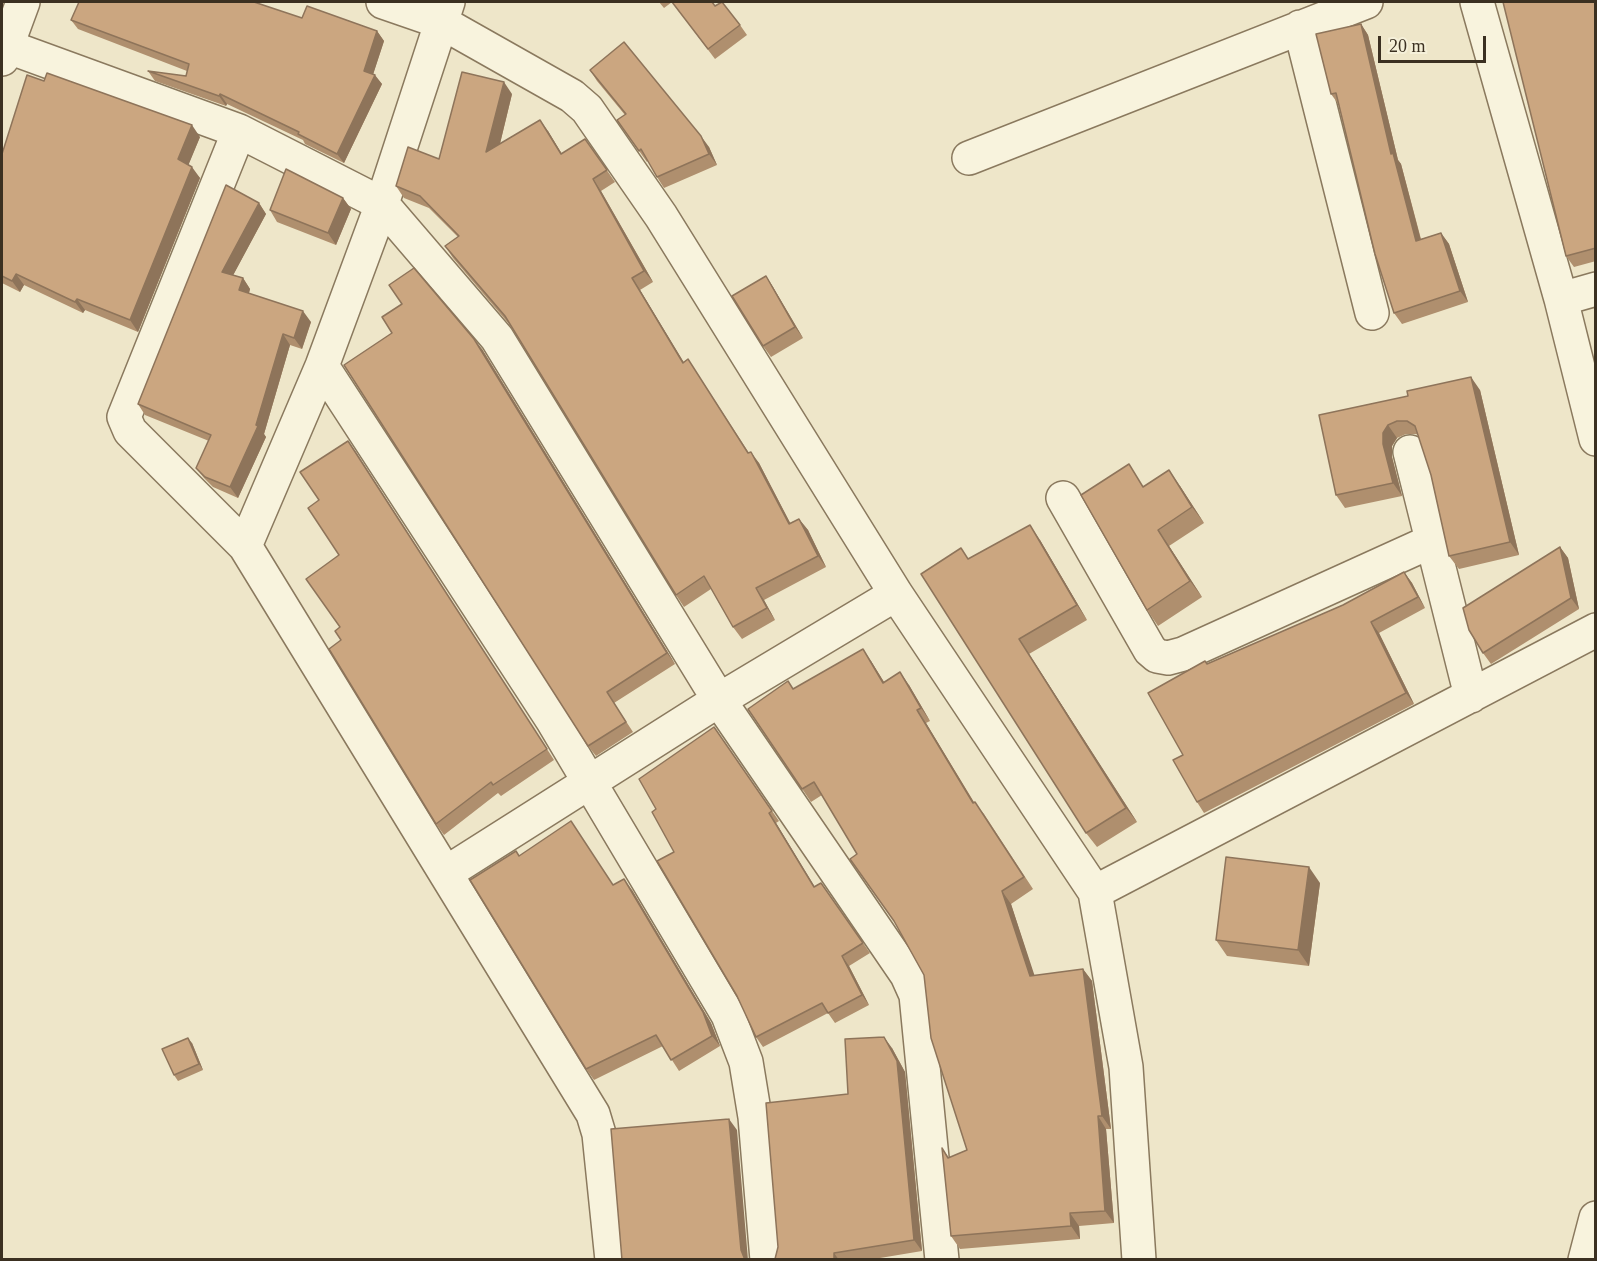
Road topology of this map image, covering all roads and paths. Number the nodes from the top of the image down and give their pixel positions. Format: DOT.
graph roads {
  1 [pos="23,2"];
  2 [pos="383,2"];
  3 [pos="1366,2"];
  4 [pos="1477,2"];
  5 [pos="445,12"];
  6 [pos="1300,27"];
  7 [pos="4,53"];
  8 [pos="239,131"];
  9 [pos="969,158"];
  10 [pos="382,204"];
  11 [pos="1596,289"];
  12 [pos="1561,299"];
  13 [pos="1372,313"];
  14 [pos="322,366"];
  15 [pos="1596,439"];
  16 [pos="1410,452"];
  17 [pos="1063,498"];
  18 [pos="1432,541"];
  19 [pos="245,546"];
  20 [pos="896,594"];
  21 [pos="1596,630"];
  22 [pos="1470,696"];
  23 [pos="719,700"];
  24 [pos="590,782"];
  25 [pos="446,873"];
  26 [pos="1095,892"];
  27 [pos="1596,1218"];
  28 [pos="612,1260"];
  29 [pos="767,1260"];
  30 [pos="942,1260"];
  31 [pos="1139,1260"];
  32 [pos="1585,1260"];
  1 -- 7 [label="street"];
  2 -- 5 [label="street"];
  3 -- 6 [label="street"];
  4 -- 12 [label="street"];
  5 -- 10 [label="street"];
  5 -- 20 [label="street"];
  6 -- 9 [label="street"];
  6 -- 13 [label="street"];
  7 -- 8 [label="street"];
  8 -- 10 [label="street"];
  8 -- 19 [label="street"];
  10 -- 14 [label="street"];
  10 -- 23 [label="street"];
  11 -- 12 [label="street"];
  12 -- 15 [label="street"];
  14 -- 19 [label="street"];
  14 -- 24 [label="street"];
  16 -- 18 [label="street"];
  17 -- 18 [label="street"];
  18 -- 22 [label="street"];
  19 -- 25 [label="street"];
  20 -- 23 [label="street"];
  20 -- 26 [label="street"];
  21 -- 22 [label="street"];
  22 -- 26 [label="street"];
  23 -- 24 [label="street"];
  23 -- 30 [label="street"];
  24 -- 25 [label="street"];
  24 -- 29 [label="street"];
  25 -- 28 [label="street"];
  26 -- 31 [label="street"];
  27 -- 32 [label="street"];
}
